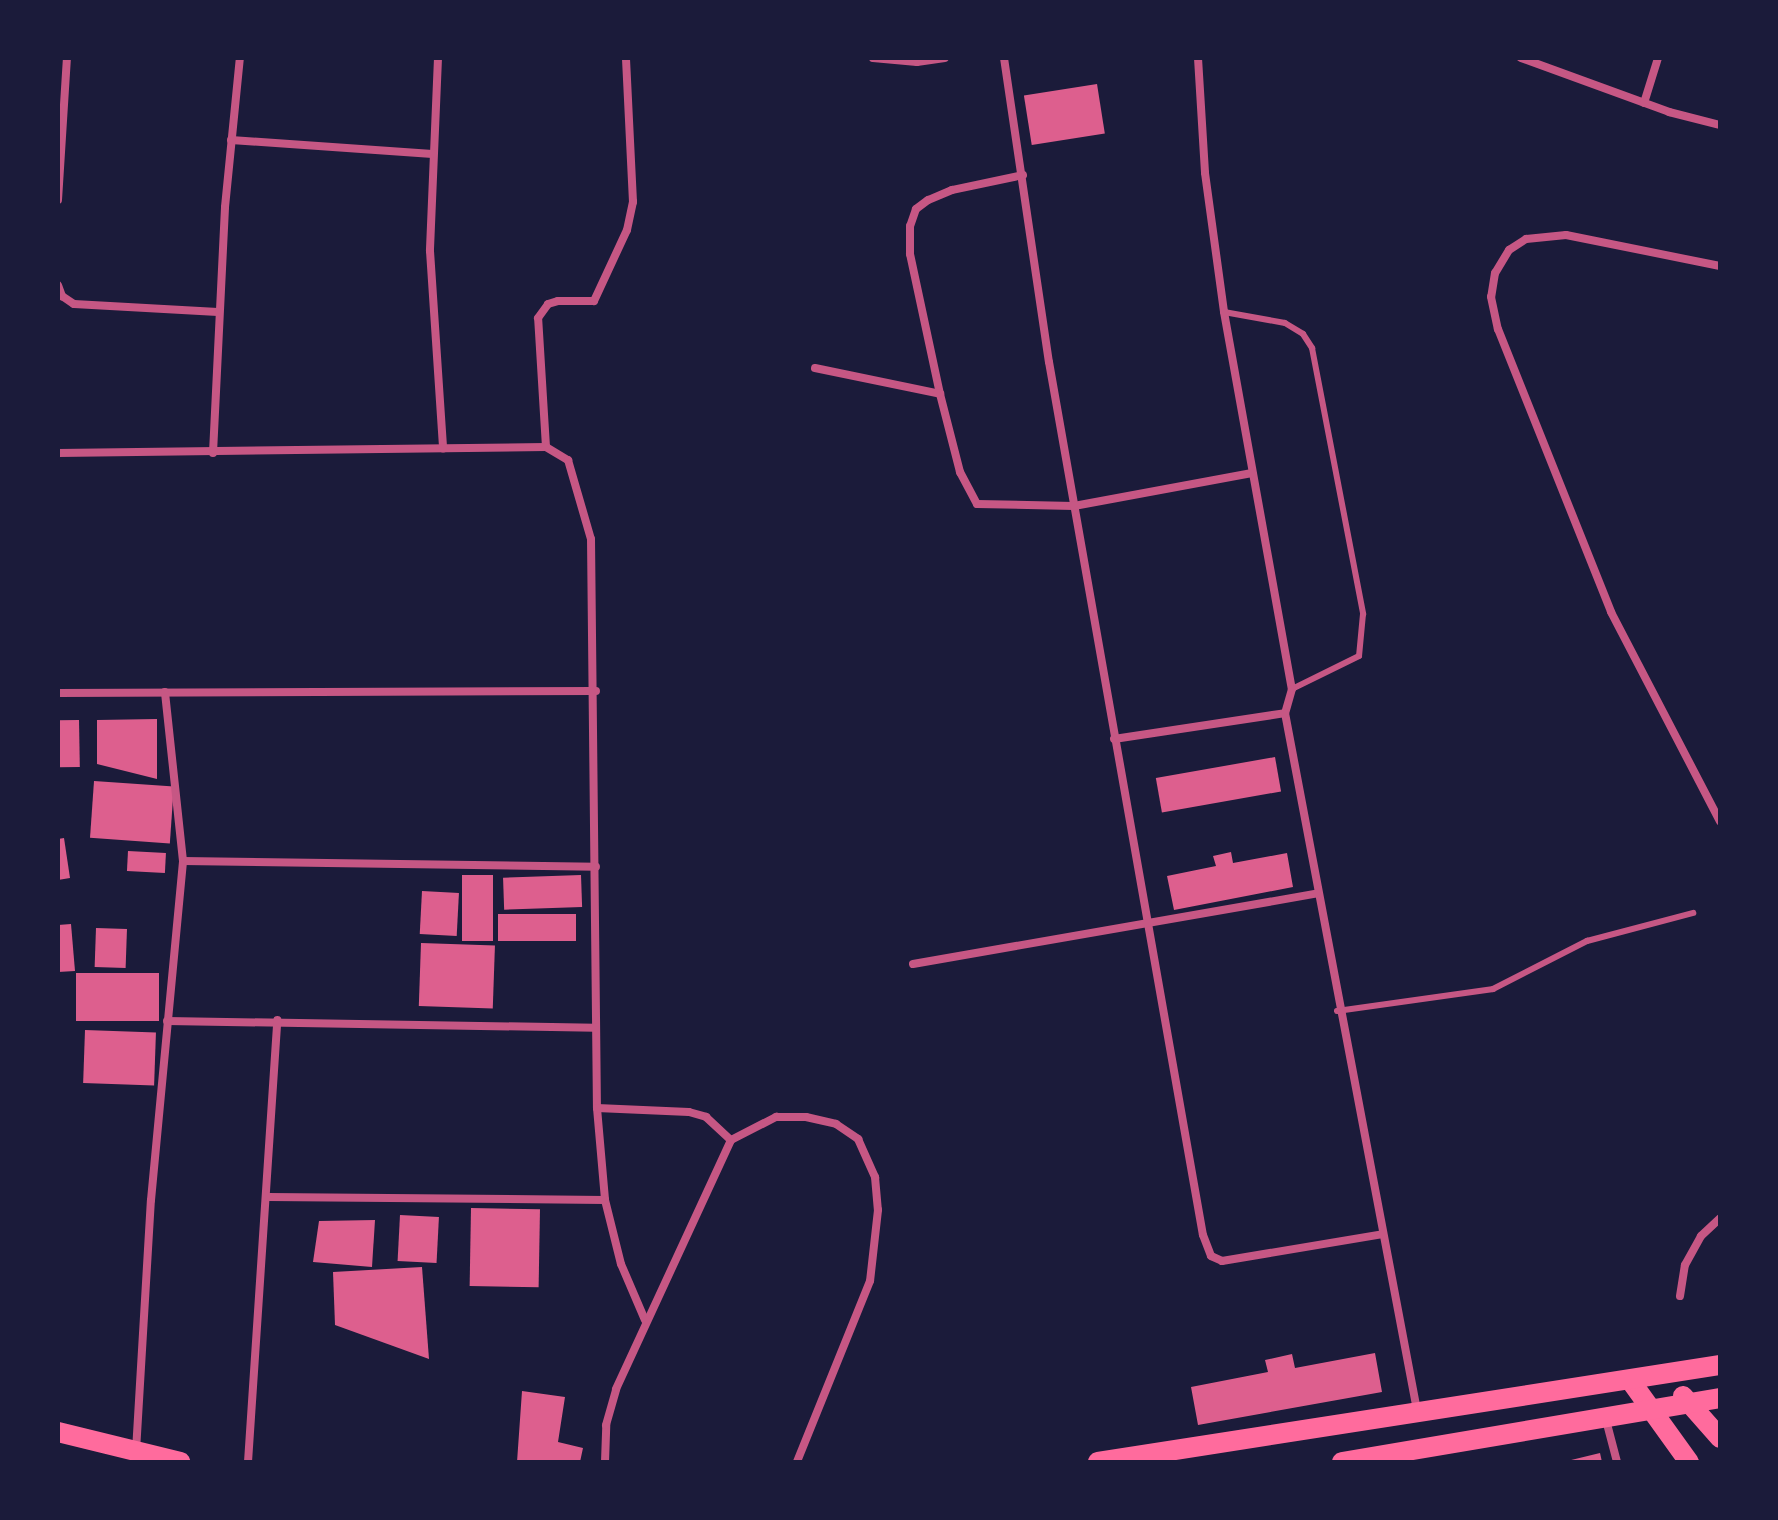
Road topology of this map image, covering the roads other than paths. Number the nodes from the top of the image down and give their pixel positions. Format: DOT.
graph roads {
  1 [pos="67,58"];
  2 [pos="240,58"];
  3 [pos="438,58"];
  4 [pos="626,58"];
  5 [pos="873,58"];
  6 [pos="945,58"];
  7 [pos="1004,58"];
  8 [pos="1198,58"];
  9 [pos="1521,58"];
  10 [pos="1658,58"];
  11 [pos="1644,103"];
  12 [pos="1720,125"];
  13 [pos="231,140"];
  14 [pos="433,154"];
  15 [pos="1023,175"];
  16 [pos="58,200"];
  17 [pos="1720,266"];
  18 [pos="58,285"];
  19 [pos="218,312"];
  20 [pos="1224,312"];
  21 [pos="815,368"];
  22 [pos="940,394"];
  23 [pos="546,447"];
  24 [pos="443,449"];
  25 [pos="58,453"];
  26 [pos="213,453"];
  27 [pos="1252,473"];
  28 [pos="1074,506"];
  29 [pos="1292,689"];
  30 [pos="596,691"];
  31 [pos="165,692"];
  32 [pos="58,693"];
  33 [pos="1285,713"];
  34 [pos="1114,739"];
  35 [pos="1720,821"];
  36 [pos="183,861"];
  37 [pos="596,867"];
  38 [pos="1316,894"];
  39 [pos="1693,913"];
  40 [pos="1146,926"];
  41 [pos="913,964"];
  42 [pos="1337,1011"];
  43 [pos="277,1020"];
  44 [pos="167,1021"];
  45 [pos="595,1028"];
  46 [pos="597,1108"];
  47 [pos="731,1140"];
  48 [pos="268,1197"];
  49 [pos="605,1200"];
  50 [pos="1720,1218"];
  51 [pos="1383,1234"];
  52 [pos="1680,1296"];
  53 [pos="645,1320"];
  54 [pos="1720,1365"];
  55 [pos="1664,1375"];
  56 [pos="1630,1380"];
  57 [pos="1720,1398"];
  58 [pos="1688,1402"];
  59 [pos="1648,1409"];
  60 [pos="1417,1411"];
  61 [pos="1605,1416"];
  62 [pos="58,1432"];
  63 [pos="1720,1438"];
  64 [pos="136,1452"];
  65 [pos="1416,1455"];
  66 [pos="180,1462"];
  67 [pos="248,1462"];
  68 [pos="605,1462"];
  69 [pos="797,1462"];
  70 [pos="1098,1462"];
  71 [pos="1342,1462"];
  72 [pos="1617,1462"];
  73 [pos="1689,1462"];
  1 -- 16 [label="street"];
  2 -- 13 [label="street"];
  3 -- 14 [label="street"];
  4 -- 23 [label="street"];
  5 -- 6 [label="street"];
  7 -- 15 [label="street"];
  8 -- 20 [label="street"];
  9 -- 11 [label="street"];
  10 -- 11 [label="street"];
  11 -- 12 [label="street"];
  13 -- 14 [label="street"];
  13 -- 19 [label="street"];
  14 -- 24 [label="street"];
  15 -- 22 [label="street"];
  15 -- 28 [label="street"];
  17 -- 35 [label="street"];
  18 -- 19 [label="street"];
  19 -- 26 [label="street"];
  20 -- 27 [label="street"];
  20 -- 29 [label="lane"];
  21 -- 22 [label="street"];
  22 -- 28 [label="street"];
  23 -- 24 [label="street"];
  23 -- 30 [label="street"];
  24 -- 26 [label="street"];
  25 -- 26 [label="street"];
  27 -- 28 [label="street"];
  27 -- 29 [label="street"];
  28 -- 34 [label="street"];
  29 -- 33 [label="street"];
  30 -- 31 [label="street"];
  30 -- 37 [label="street"];
  31 -- 32 [label="street"];
  31 -- 36 [label="street"];
  33 -- 34 [label="street"];
  33 -- 38 [label="street"];
  34 -- 40 [label="street"];
  36 -- 37 [label="street"];
  36 -- 44 [label="street"];
  37 -- 45 [label="street"];
  38 -- 40 [label="street"];
  38 -- 42 [label="street"];
  39 -- 42 [label="lane"];
  40 -- 41 [label="street"];
  40 -- 51 [label="street"];
  42 -- 51 [label="street"];
  43 -- 44 [label="street"];
  43 -- 45 [label="street"];
  43 -- 48 [label="street"];
  44 -- 64 [label="street"];
  45 -- 46 [label="street"];
  46 -- 47 [label="street"];
  46 -- 49 [label="street"];
  47 -- 53 [label="street"];
  47 -- 69 [label="street"];
  48 -- 49 [label="street"];
  48 -- 67 [label="street"];
  49 -- 53 [label="street"];
  50 -- 52 [label="street"];
  51 -- 60 [label="street"];
  53 -- 68 [label="street"];
  54 -- 55 [label="main road"];
  55 -- 56 [label="main road"];
  55 -- 58 [label="main road"];
  56 -- 59 [label="main road"];
  56 -- 60 [label="main road"];
  57 -- 58 [label="main road"];
  58 -- 59 [label="main road"];
  58 -- 63 [label="main road"];
  59 -- 61 [label="main road"];
  59 -- 73 [label="main road"];
  60 -- 70 [label="main road"];
  61 -- 65 [label="main road"];
  61 -- 72 [label="street"];
  62 -- 64 [label="main road"];
  64 -- 66 [label="main road"];
  65 -- 71 [label="main road"];
}
